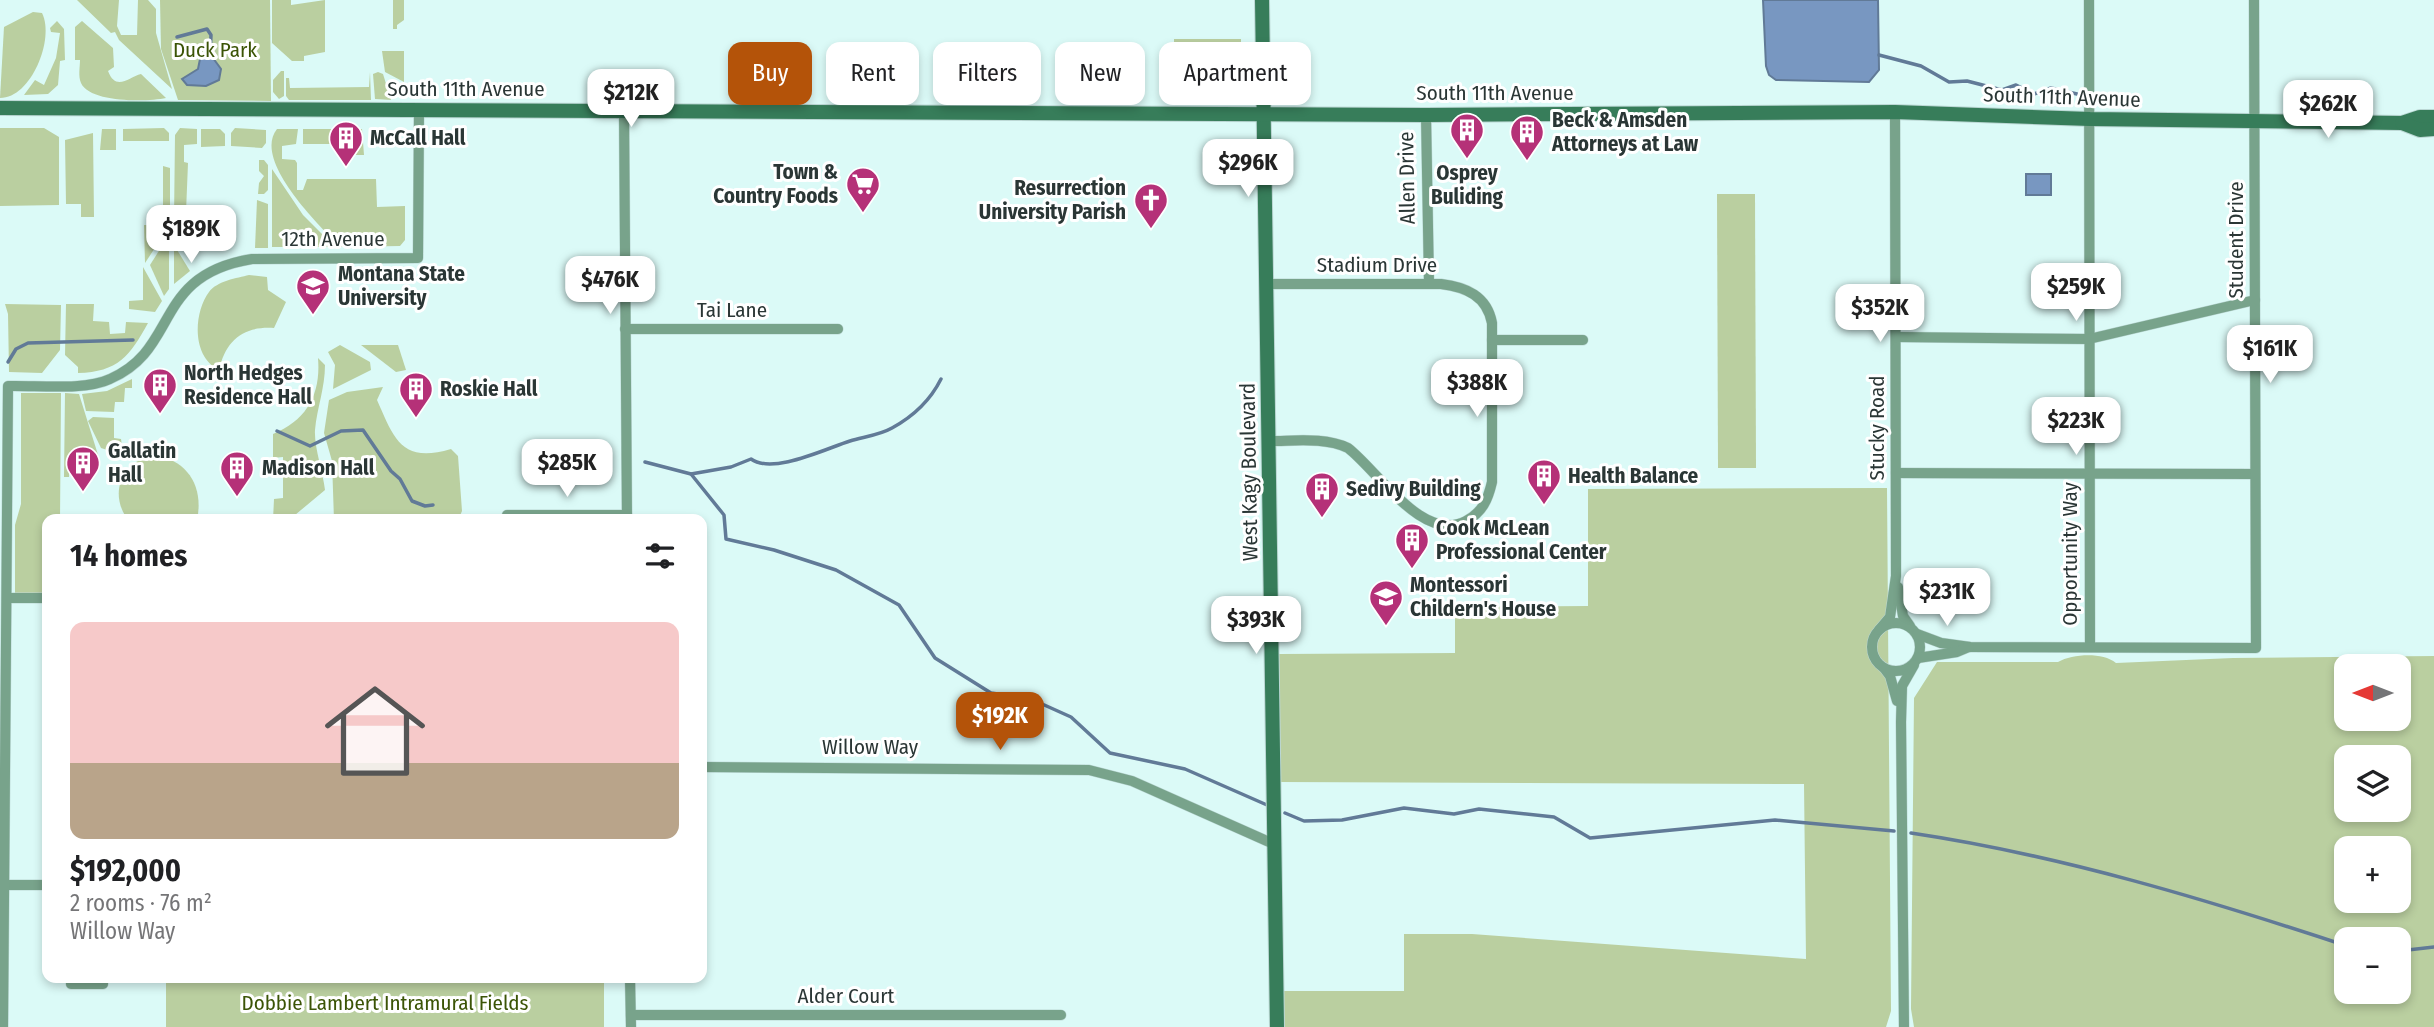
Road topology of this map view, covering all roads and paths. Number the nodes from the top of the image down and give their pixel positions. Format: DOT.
graph roads {
  1 [pos="1262,0"];
  2 [pos="2089,0"];
  3 [pos="2254,0"];
  4 [pos="0,108"];
  5 [pos="419,109"];
  6 [pos="624,111"];
  7 [pos="1263,112"];
  8 [pos="1895,113"];
  9 [pos="1426,115"];
  10 [pos="2434,117"];
  11 [pos="2090,119"];
  12 [pos="2255,122"];
  13 [pos="2402,123"];
  14 [pos="2434,129"];
  15 [pos="1429,283"];
  16 [pos="1267,284"];
  17 [pos="2255,300"];
  18 [pos="625,329"];
  19 [pos="838,329"];
  20 [pos="1896,337"];
  21 [pos="2090,339"];
  22 [pos="1492,340"];
  23 [pos="1583,340"];
  24 [pos="1270,441"];
  25 [pos="2089,472"];
  26 [pos="1896,473"];
  27 [pos="2255,474"];
  28 [pos="627,514"];
  29 [pos="1896,576"];
  30 [pos="7,598"];
  31 [pos="42,598"];
  32 [pos="1879,630"];
  33 [pos="1914,631"];
  34 [pos="2090,646"];
  35 [pos="1970,647"];
  36 [pos="1916,661"];
  37 [pos="1884,668"];
  38 [pos="2,673"];
  39 [pos="1901,722"];
  40 [pos="2,767"];
  41 [pos="707,767"];
  42 [pos="1276,845"];
  43 [pos="42,884"];
  44 [pos="2,885"];
  45 [pos="71,983"];
  46 [pos="103,983"];
  47 [pos="631,983"];
  48 [pos="631,1015"];
  49 [pos="1061,1015"];
  50 [pos="3,1027"];
  51 [pos="631,1027"];
  52 [pos="1277,1027"];
  53 [pos="1904,1027"];
  1 -- 7 [label="street, West Kagy Boulevard"];
  2 -- 11 [label="street, Opportunity Way"];
  3 -- 12 [label="street, Student Drive"];
  4 -- 5 [label="street, South 11th Avenue"];
  5 -- 6 [label="street, South 11th Avenue"];
  5 -- 30 [label="street, 12th Avenue"];
  6 -- 7 [label="street, South 11th Avenue"];
  6 -- 18 [label="street"];
  7 -- 9 [label="street, South 11th Avenue"];
  7 -- 16 [label="street, West Kagy Boulevard"];
  8 -- 9 [label="street, South 11th Avenue"];
  8 -- 11 [label="street, South 11th Avenue"];
  8 -- 20 [label="street, Stucky Road"];
  9 -- 15 [label="street, Allen Drive"];
  10 -- 13 [label="street, South 11th Avenue"];
  11 -- 12 [label="street, South 11th Avenue"];
  11 -- 21 [label="street, Opportunity Way"];
  12 -- 13 [label="street, South 11th Avenue"];
  12 -- 17 [label="street, Student Drive"];
  13 -- 14 [label="street, South 11th Avenue"];
  15 -- 16 [label="street, Stadium Drive"];
  15 -- 22 [label="street, Stadium Drive"];
  16 -- 24 [label="street, West Kagy Boulevard"];
  17 -- 21 [label="street"];
  17 -- 27 [label="street, Student Drive"];
  18 -- 19 [label="street, Tai Lane"];
  18 -- 28 [label="street"];
  20 -- 21 [label="street"];
  20 -- 26 [label="street, Stucky Road"];
  21 -- 25 [label="street, Opportunity Way"];
  22 -- 23 [label="street"];
  22 -- 24 [label="street, Stadium Drive"];
  24 -- 42 [label="street, West Kagy Boulevard"];
  25 -- 26 [label="street"];
  25 -- 27 [label="street"];
  25 -- 34 [label="street, Opportunity Way"];
  26 -- 29 [label="street, Stucky Road"];
  27 -- 34 [label="street, Student Drive"];
  29 -- 32 [label="street, Stucky Road"];
  29 -- 33 [label="street, Stucky Road"];
  30 -- 31 [label="street"];
  30 -- 38 [label="street"];
  32 -- 33 [label="street"];
  32 -- 37 [label="street"];
  33 -- 35 [label="street"];
  33 -- 36 [label="street"];
  34 -- 35 [label="street"];
  35 -- 36 [label="street"];
  36 -- 37 [label="street"];
  36 -- 39 [label="street"];
  37 -- 39 [label="street"];
  38 -- 40 [label="street"];
  39 -- 53 [label="street"];
  40 -- 44 [label="street"];
  41 -- 42 [label="street, Willow Way"];
  42 -- 52 [label="street, West Kagy Boulevard"];
  43 -- 44 [label="street"];
  44 -- 50 [label="street"];
  45 -- 46 [label="street"];
  47 -- 48 [label="street"];
  48 -- 49 [label="street, Alder Court"];
  48 -- 51 [label="street"];
}
